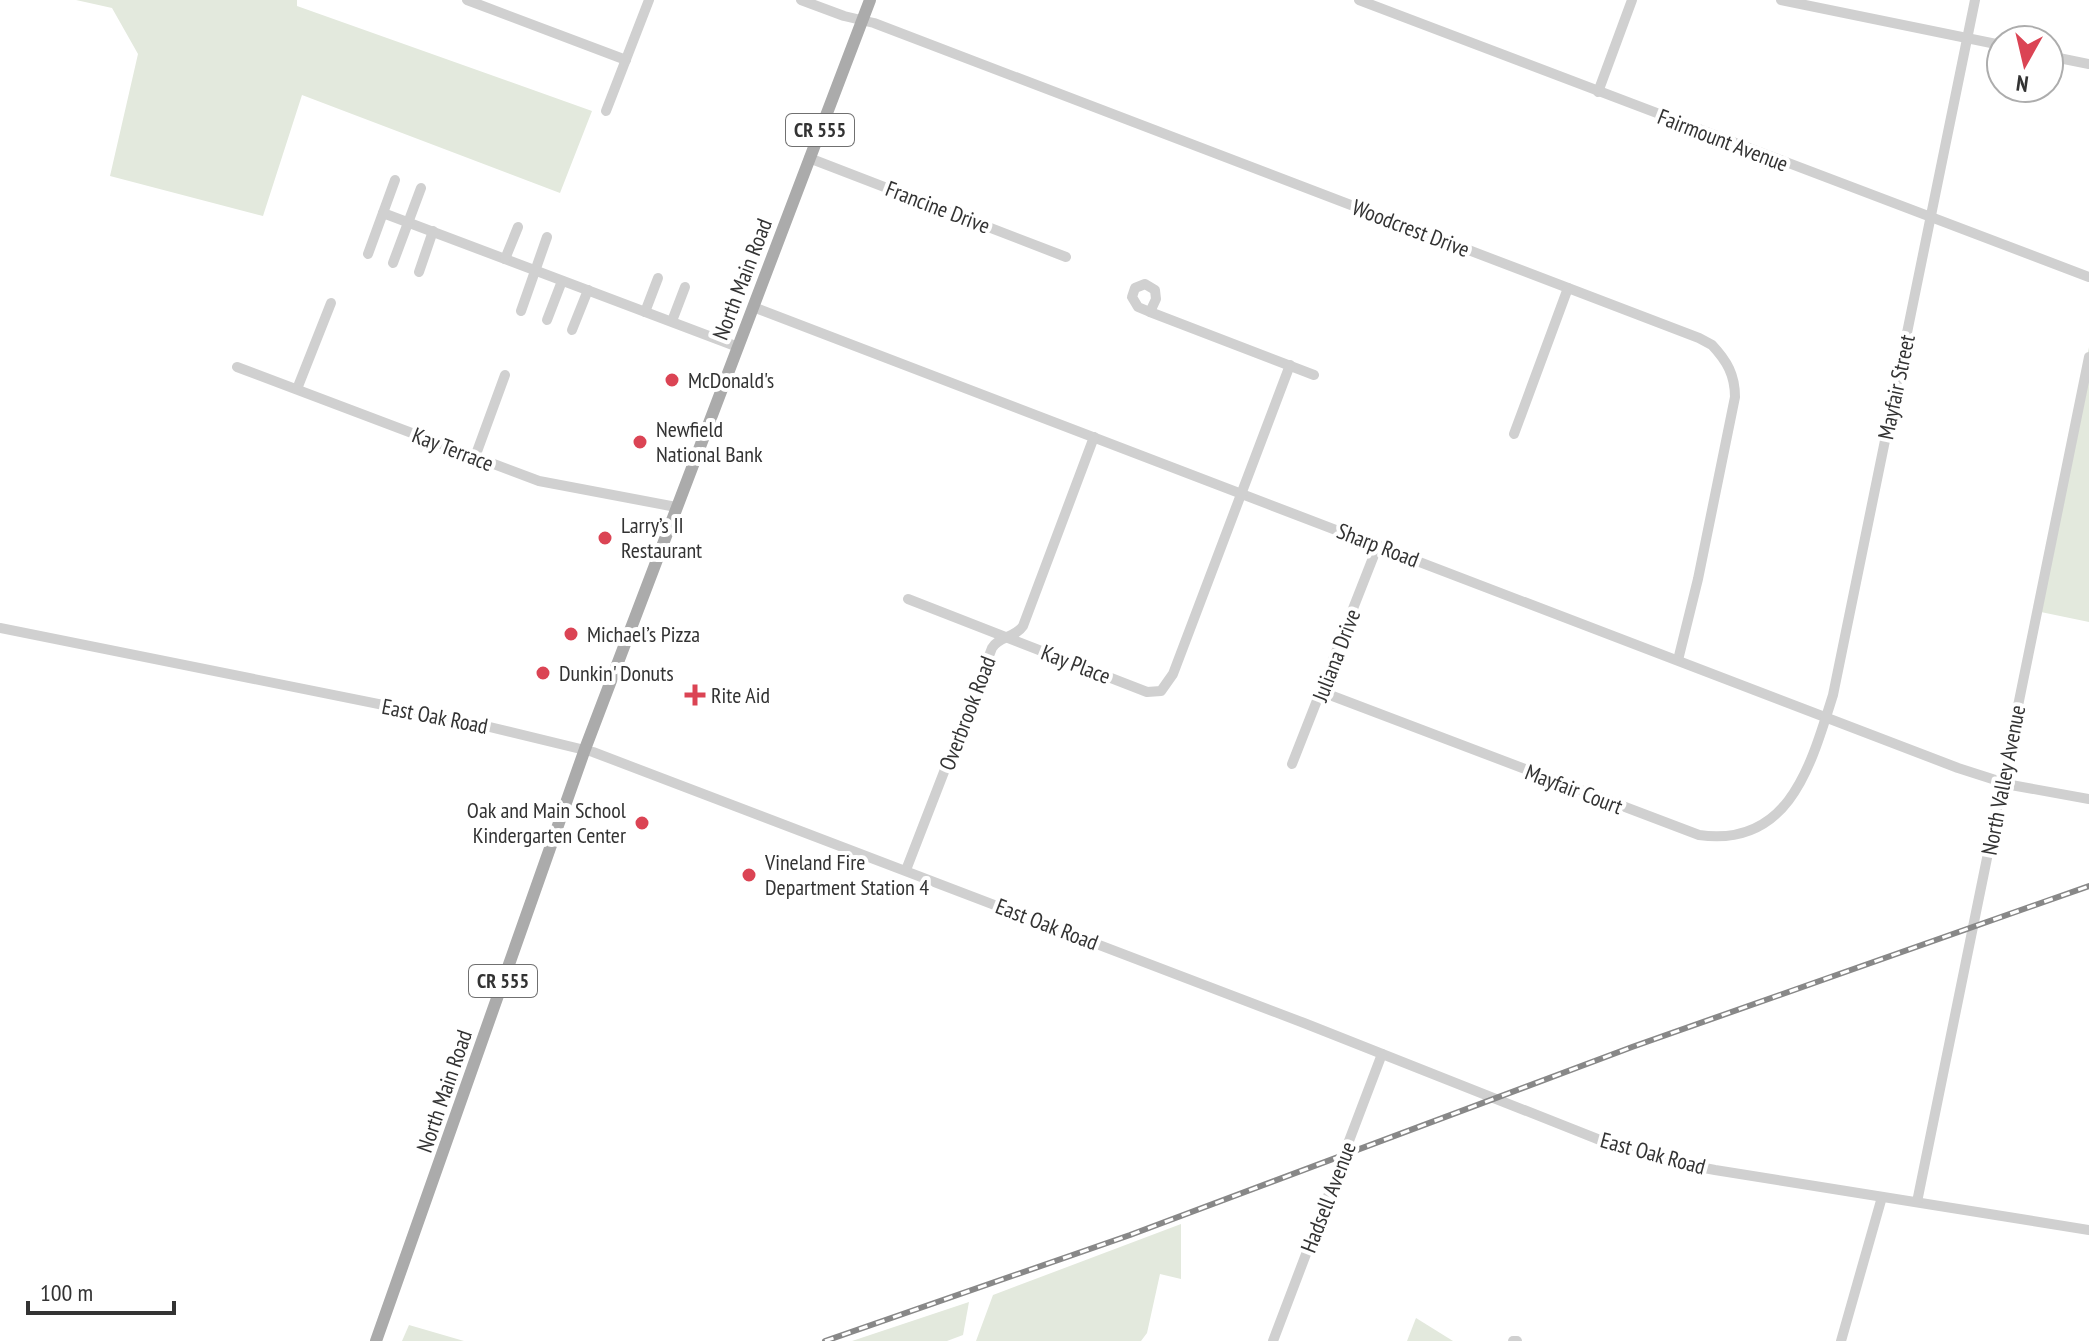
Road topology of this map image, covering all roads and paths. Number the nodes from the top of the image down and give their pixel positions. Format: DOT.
graph roads {
  1 [pos="467,0"];
  2 [pos="649,0"];
  3 [pos="801,0"];
  4 [pos="870,0"];
  5 [pos="1359,0"];
  6 [pos="1632,0"];
  7 [pos="1781,0"];
  8 [pos="1975,0"];
  9 [pos="1821,4"];
  10 [pos="862,20"];
  11 [pos="1968,38"];
  12 [pos="1985,42"];
  13 [pos="2065,59"];
  14 [pos="626,60"];
  15 [pos="2089,64"];
  16 [pos="1598,92"];
  17 [pos="606,111"];
  18 [pos="809,158"];
  19 [pos="395,180"];
  20 [pos="421,188"];
  21 [pos="383,213"];
  22 [pos="1931,219"];
  23 [pos="409,222"];
  24 [pos="518,227"];
  25 [pos="433,231"];
  26 [pos="547,237"];
  27 [pos="368,254"];
  28 [pos="1066,257"];
  29 [pos="505,259"];
  30 [pos="393,263"];
  31 [pos="534,270"];
  32 [pos="419,272"];
  33 [pos="2089,277"];
  34 [pos="658,278"];
  35 [pos="562,281"];
  36 [pos="685,287"];
  37 [pos="1568,288"];
  38 [pos="588,290"];
  39 [pos="331,303"];
  40 [pos="753,307"];
  41 [pos="521,311"];
  42 [pos="645,312"];
  43 [pos="1150,312"];
  44 [pos="547,320"];
  45 [pos="672,321"];
  46 [pos="572,330"];
  47 [pos="738,347"];
  48 [pos="2089,357"];
  49 [pos="1290,365"];
  50 [pos="237,367"];
  51 [pos="505,375"];
  52 [pos="1314,375"];
  53 [pos="297,389"];
  54 [pos="1514,434"];
  55 [pos="1094,437"];
  56 [pos="475,457"];
  57 [pos="1241,493"];
  58 [pos="676,507"];
  59 [pos="1378,545"];
  60 [pos="908,599"];
  61 [pos="0,628"];
  62 [pos="1007,637"];
  63 [pos="1678,660"];
  64 [pos="1322,692"];
  65 [pos="1826,716"];
  66 [pos="585,749"];
  67 [pos="1292,764"];
  68 [pos="1806,770"];
  69 [pos="2003,783"];
  70 [pos="2089,799"];
  71 [pos="906,870"];
  72 [pos="1382,1054"];
  73 [pos="1882,1197"];
  74 [pos="1917,1202"];
  75 [pos="2089,1230"];
  76 [pos="376,1341"];
  77 [pos="1273,1341"];
  78 [pos="1841,1341"];
  1 -- 14 [label="street"];
  2 -- 14 [label="street"];
  3 -- 10 [label="street, Woodcrest Drive"];
  4 -- 10 [label="main road, North Main Road / CR 555"];
  5 -- 16 [label="street, Fairmount Avenue"];
  6 -- 16 [label="street"];
  7 -- 9 [label="street"];
  8 -- 11 [label="street, Mayfair Street"];
  9 -- 11 [label="street"];
  10 -- 18 [label="main road, North Main Road / CR 555"];
  10 -- 37 [label="street, Woodcrest Drive"];
  11 -- 12 [label="street"];
  11 -- 22 [label="street, Mayfair Street"];
  13 -- 15 [label="street"];
  14 -- 17 [label="street"];
  16 -- 22 [label="street, Fairmount Avenue"];
  18 -- 28 [label="street, Francine Drive"];
  18 -- 40 [label="main road, North Main Road / CR 555"];
  19 -- 21 [label="street"];
  20 -- 23 [label="street"];
  21 -- 23 [label="street"];
  21 -- 27 [label="street"];
  22 -- 33 [label="street, Fairmount Avenue"];
  22 -- 65 [label="street, Mayfair Street"];
  23 -- 25 [label="street"];
  23 -- 30 [label="street"];
  24 -- 29 [label="street"];
  25 -- 29 [label="street"];
  25 -- 32 [label="street"];
  26 -- 31 [label="street"];
  29 -- 31 [label="street"];
  31 -- 35 [label="street"];
  31 -- 41 [label="street"];
  34 -- 42 [label="street"];
  35 -- 38 [label="street"];
  35 -- 44 [label="street"];
  36 -- 45 [label="street"];
  37 -- 54 [label="street"];
  37 -- 63 [label="street, Woodcrest Drive"];
  38 -- 42 [label="street"];
  38 -- 46 [label="street"];
  39 -- 53 [label="street"];
  40 -- 47 [label="main road, North Main Road / CR 555"];
  40 -- 55 [label="street, Sharp Road"];
  42 -- 45 [label="street"];
  43 -- 49 [label="street"];
  45 -- 47 [label="street"];
  47 -- 58 [label="main road, North Main Road / CR 555"];
  48 -- 69 [label="street, North Valley Avenue"];
  49 -- 52 [label="street"];
  49 -- 57 [label="street, Kay Place"];
  50 -- 53 [label="street, Kay Terrace"];
  51 -- 56 [label="street"];
  53 -- 56 [label="street, Kay Terrace"];
  55 -- 57 [label="street, Sharp Road"];
  55 -- 62 [label="street, Overbrook Road"];
  56 -- 58 [label="street, Kay Terrace"];
  57 -- 59 [label="street, Sharp Road"];
  57 -- 62 [label="street, Kay Place"];
  58 -- 66 [label="main road, North Main Road / CR 555"];
  59 -- 63 [label="street, Sharp Road"];
  59 -- 64 [label="street, Juliana Drive"];
  60 -- 62 [label="street, Kay Place"];
  61 -- 66 [label="street, East Oak Road"];
  62 -- 71 [label="street, Overbrook Road"];
  63 -- 65 [label="street, Sharp Road"];
  64 -- 67 [label="street, Juliana Drive"];
  64 -- 68 [label="street, Mayfair Court"];
  65 -- 68 [label="street, Mayfair Street"];
  65 -- 69 [label="street, Sharp Road"];
  66 -- 71 [label="street, East Oak Road"];
  66 -- 76 [label="main road, North Main Road / CR 555"];
  69 -- 70 [label="street, Sharp Road"];
  69 -- 74 [label="street, North Valley Avenue"];
  71 -- 72 [label="street, East Oak Road"];
  72 -- 73 [label="street, East Oak Road"];
  72 -- 77 [label="street, Hadsell Avenue"];
  73 -- 74 [label="street, East Oak Road"];
  73 -- 78 [label="street"];
  74 -- 75 [label="street, East Oak Road"];
}
